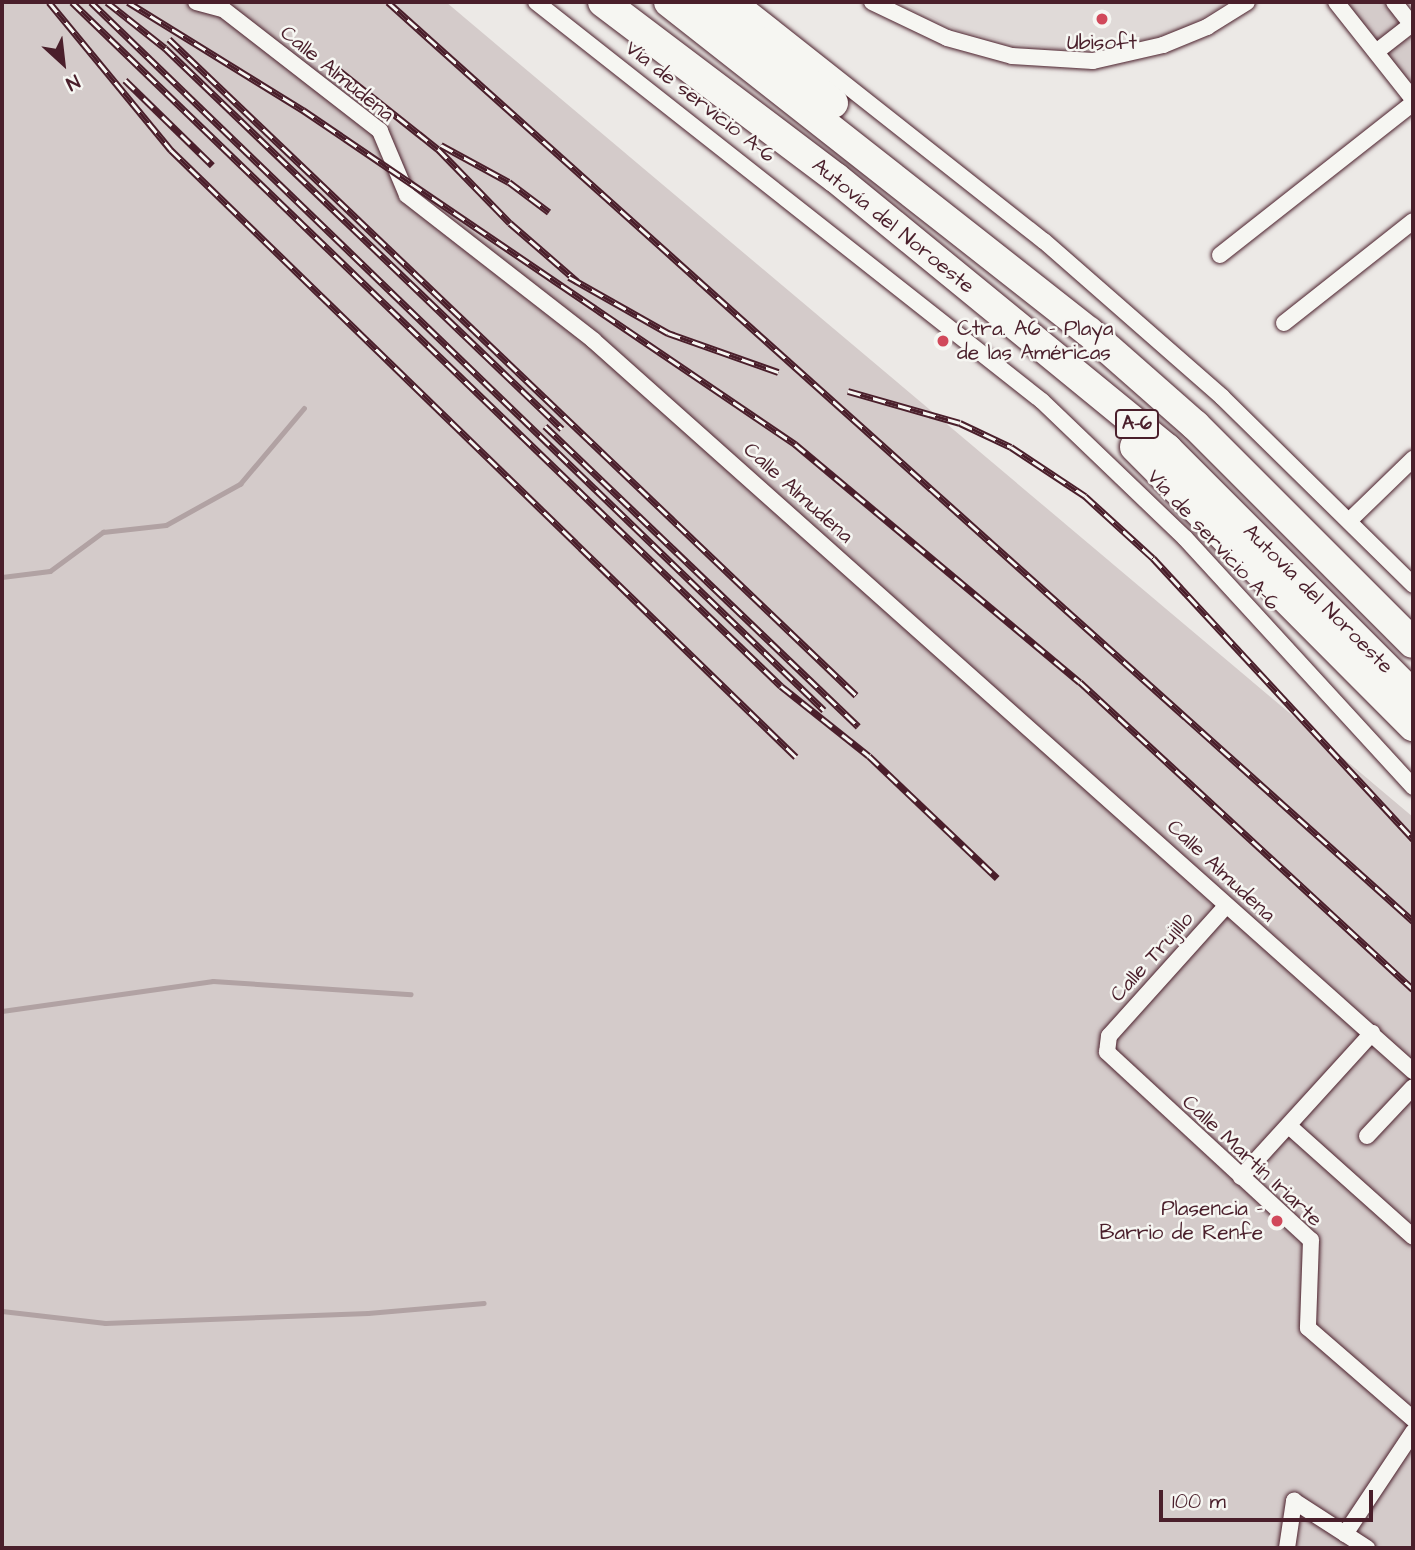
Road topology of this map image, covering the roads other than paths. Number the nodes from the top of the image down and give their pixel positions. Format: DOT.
graph roads {
  1 [pos="196,2"];
  2 [pos="536,2"];
  3 [pos="603,2"];
  4 [pos="669,2"];
  5 [pos="709,2"];
  6 [pos="741,2"];
  7 [pos="750,2"];
  8 [pos="872,2"];
  9 [pos="1247,2"];
  10 [pos="1336,2"];
  11 [pos="1394,2"];
  12 [pos="1412,25"];
  13 [pos="1376,52"];
  14 [pos="825,69"];
  15 [pos="1413,101"];
  16 [pos="836,178"];
  17 [pos="1413,221"];
  18 [pos="1220,255"];
  19 [pos="1284,323"];
  20 [pos="1195,425"];
  21 [pos="1413,459"];
  22 [pos="1350,520"];
  23 [pos="1413,585"];
  24 [pos="1413,643"];
  25 [pos="1413,695"];
  26 [pos="1413,726"];
  27 [pos="1413,788"];
  28 [pos="1226,906"];
  29 [pos="1372,1033"];
  30 [pos="1109,1036"];
  31 [pos="1413,1071"];
  32 [pos="1413,1087"];
  33 [pos="1289,1126"];
  34 [pos="1367,1136"];
  35 [pos="1241,1177"];
  36 [pos="1413,1237"];
  37 [pos="1413,1419"];
  38 [pos="1413,1432"];
  39 [pos="1345,1534"];
  40 [pos="1287,1548"];
  41 [pos="1367,1548"];
  1 -- 28 [label="street, Calle Almudena"];
  2 -- 27 [label="street, Vía de servicio A-6"];
  3 -- 16 [label="highway, Autovía del Noroeste / A-6"];
  4 -- 20 [label="highway, Autovía del Noroeste / A-6"];
  5 -- 20 [label="highway"];
  6 -- 14 [label="street"];
  7 -- 14 [label="street"];
  8 -- 9 [label="street"];
  10 -- 13 [label="street"];
  11 -- 12 [label="street"];
  12 -- 13 [label="street"];
  13 -- 15 [label="street"];
  14 -- 22 [label="street"];
  15 -- 18 [label="street"];
  16 -- 25 [label="highway, Autovía del Noroeste / A-6"];
  16 -- 26 [label="highway"];
  17 -- 19 [label="street"];
  20 -- 24 [label="highway, Autovía del Noroeste / A-6"];
  21 -- 22 [label="street"];
  22 -- 23 [label="street"];
  28 -- 29 [label="street, Calle Almudena"];
  28 -- 30 [label="street, Calle Trujillo"];
  29 -- 31 [label="street, Calle Almudena"];
  29 -- 33 [label="street"];
  30 -- 35 [label="street, Calle Martín Iriarte"];
  32 -- 34 [label="street"];
  33 -- 35 [label="street"];
  33 -- 36 [label="street"];
  35 -- 37 [label="street, Calle Martín Iriarte"];
  38 -- 39 [label="street"];
  39 -- 40 [label="street"];
  39 -- 41 [label="street"];
}
